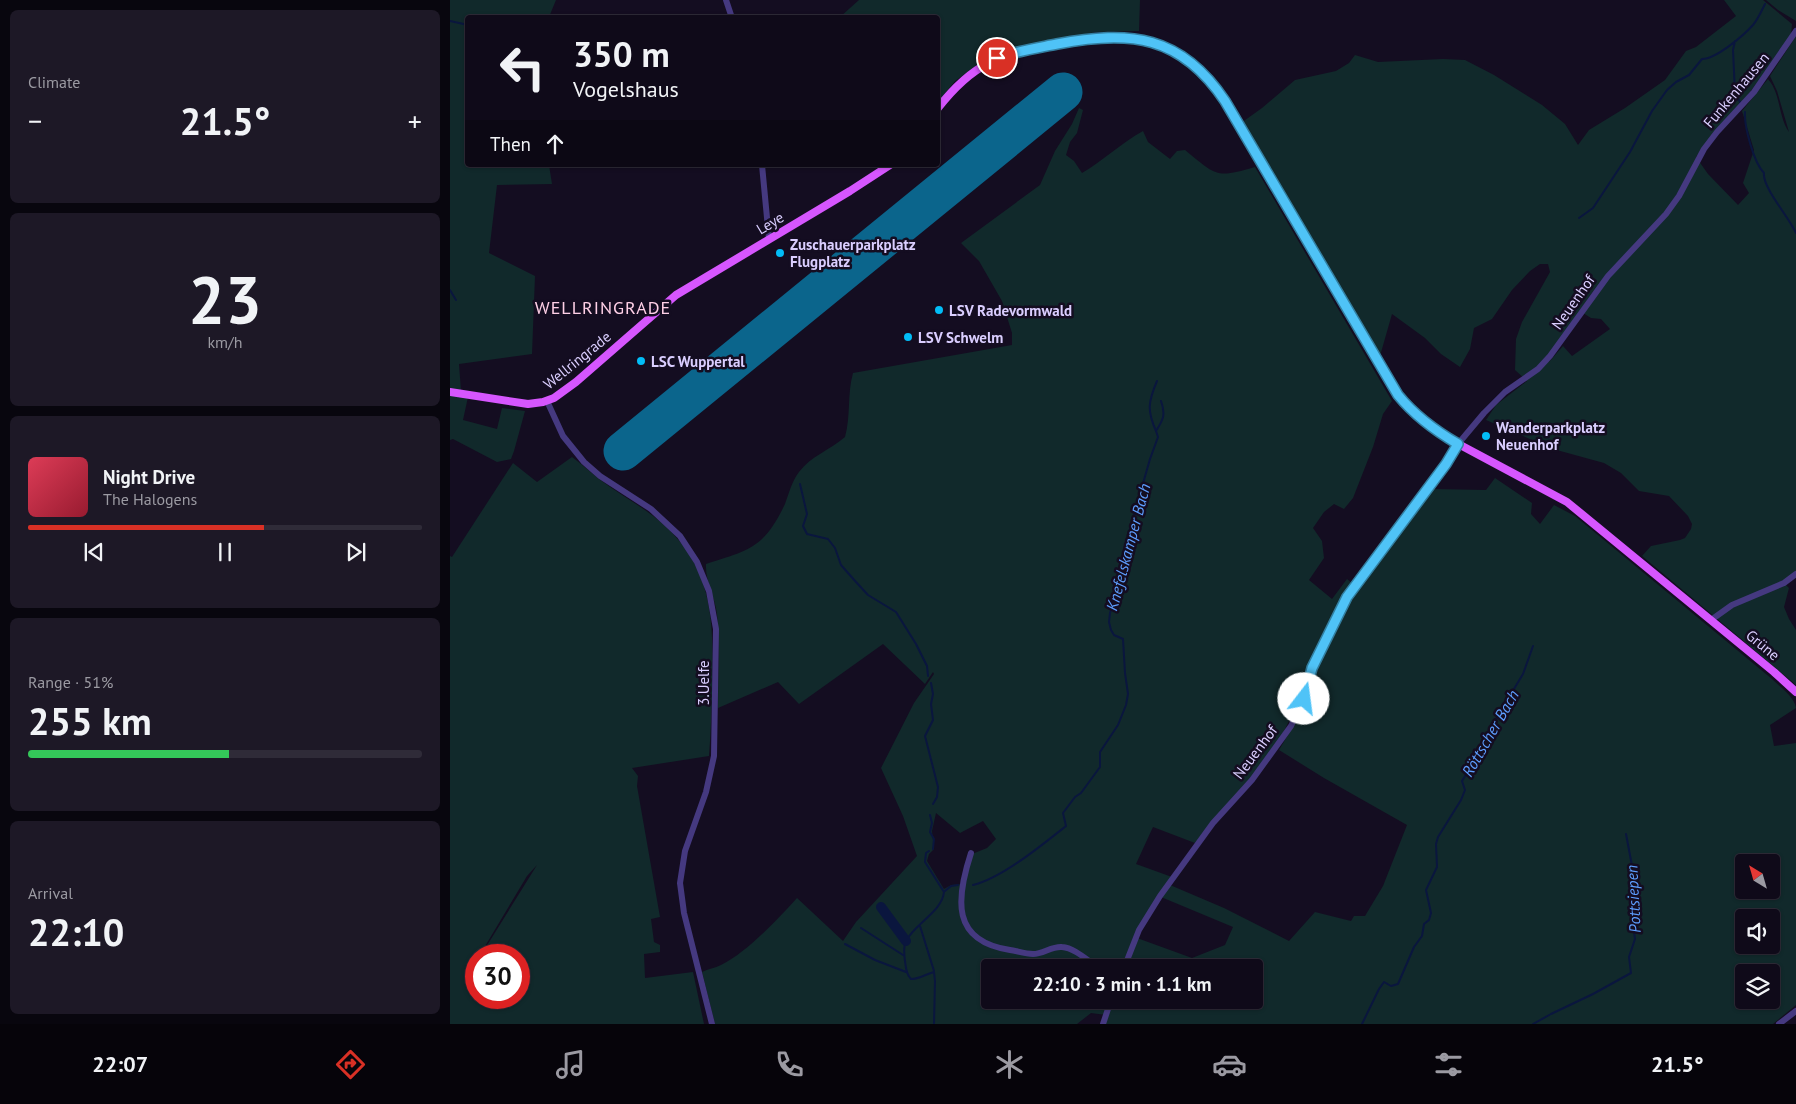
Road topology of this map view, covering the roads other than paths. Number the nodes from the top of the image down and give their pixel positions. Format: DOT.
graph roads {
  1 [pos="726,0"];
  2 [pos="731,15"];
  3 [pos="1796,31"];
  4 [pos="940,106"];
  5 [pos="1696,164"];
  6 [pos="762,167"];
  7 [pos="887,167"];
  8 [pos="769,240"];
  9 [pos="665,304"];
  10 [pos="450,392"];
  11 [pos="547,401"];
  12 [pos="1458,444"];
  13 [pos="1796,574"];
  14 [pos="1711,620"];
  15 [pos="1796,692"];
  16 [pos="971,853"];
  17 [pos="1086,959"];
  18 [pos="1128,959"];
  19 [pos="1108,1009"];
  20 [pos="1796,1011"];
  21 [pos="712,1024"];
  22 [pos="1103,1024"];
  23 [pos="1779,1024"];
  1 -- 2 [label="street"];
  3 -- 5 [label="street, Funkenhausen"];
  4 -- 12 [label="main road"];
  5 -- 12 [label="street, Neuenhof"];
  6 -- 8 [label="street"];
  7 -- 8 [label="main road, Leye"];
  8 -- 9 [label="main road, Leye"];
  9 -- 11 [label="main road, Wellringrade"];
  10 -- 11 [label="main road, Wellringrade"];
  11 -- 21 [label="street, 3.Uelfe"];
  12 -- 14 [label="main road, Grüne"];
  12 -- 18 [label="street, Neuenhof"];
  13 -- 14 [label="street"];
  14 -- 15 [label="main road, Grüne"];
  16 -- 17 [label="street"];
  19 -- 22 [label="street"];
  20 -- 23 [label="street"];
}
